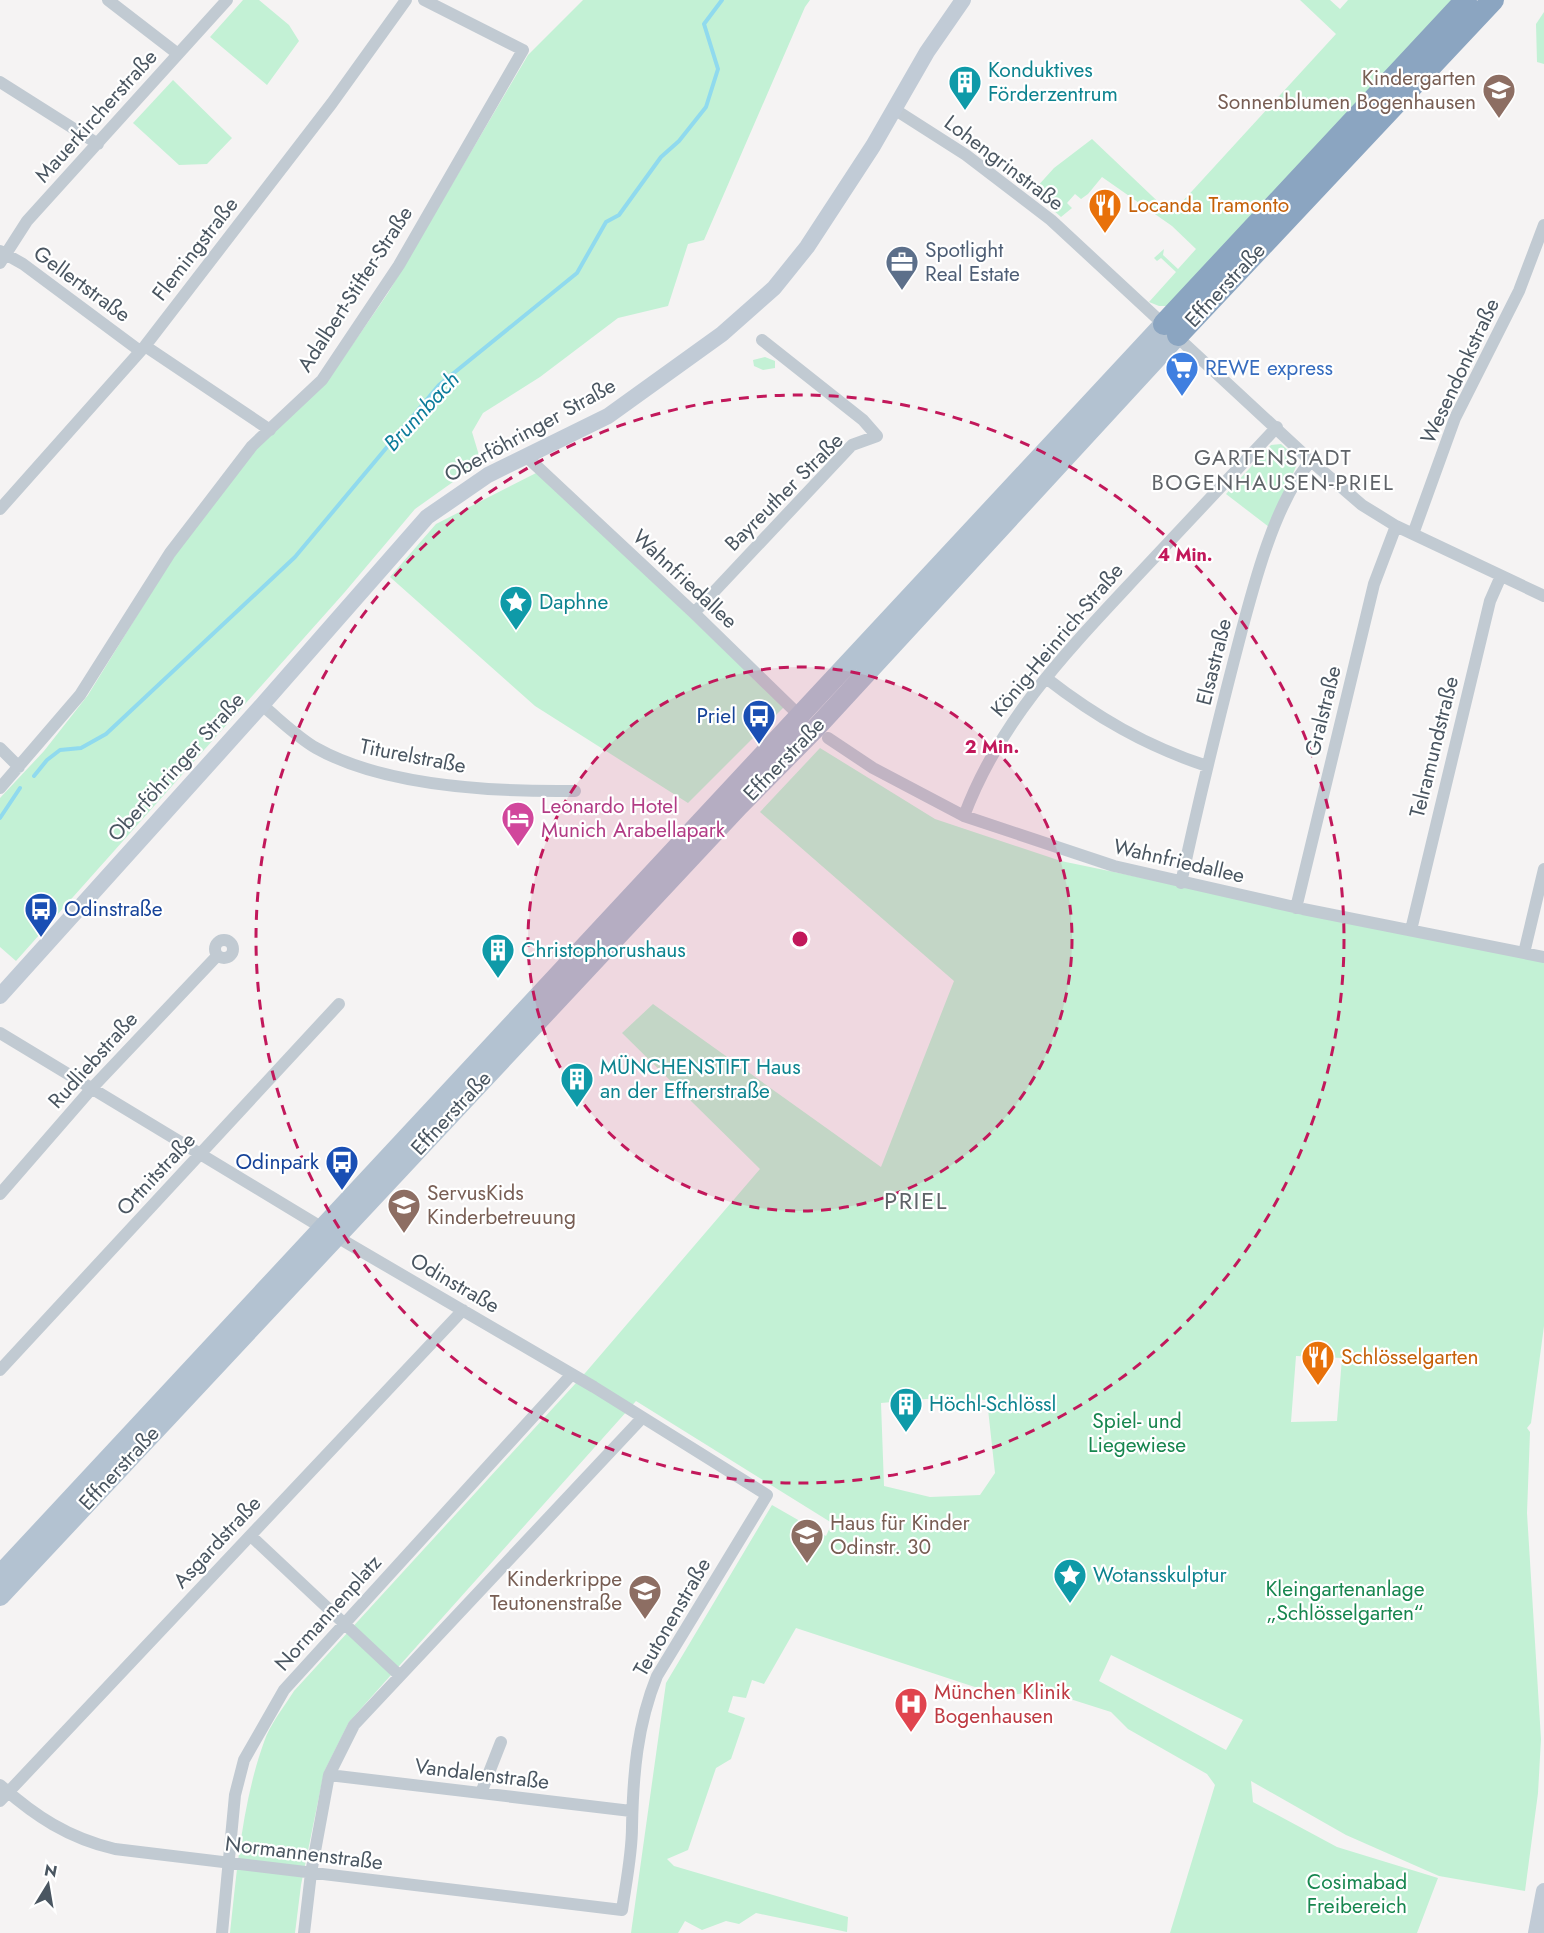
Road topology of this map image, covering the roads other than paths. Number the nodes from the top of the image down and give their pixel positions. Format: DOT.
graph roads {
  1 [pos="108,0"];
  2 [pos="227,0"];
  3 [pos="424,0"];
  4 [pos="963,0"];
  5 [pos="1466,0"];
  6 [pos="1493,0"];
  7 [pos="402,1"];
  8 [pos="178,54"];
  9 [pos="0,82"];
  10 [pos="894,109"];
  11 [pos="98,144"];
  12 [pos="1544,225"];
  13 [pos="2,256"];
  14 [pos="1171,330"];
  15 [pos="762,340"];
  16 [pos="143,348"];
  17 [pos="1277,427"];
  18 [pos="270,430"];
  19 [pos="528,458"];
  20 [pos="1311,461"];
  21 [pos="0,509"];
  22 [pos="1396,526"];
  23 [pos="1413,534"];
  24 [pos="1500,576"];
  25 [pos="1544,596"];
  26 [pos="694,612"];
  27 [pos="1046,678"];
  28 [pos="262,705"];
  29 [pos="814,727"];
  30 [pos="0,748"];
  31 [pos="1207,766"];
  32 [pos="19,767"];
  33 [pos="0,788"];
  34 [pos="575,791"];
  35 [pos="964,816"];
  36 [pos="1544,869"];
  37 [pos="1180,883"];
  38 [pos="1296,908"];
  39 [pos="1411,930"];
  40 [pos="1524,953"];
  41 [pos="217,956"];
  42 [pos="1544,957"];
  43 [pos="0,996"];
  44 [pos="339,1004"];
  45 [pos="0,1033"];
  46 [pos="93,1087"];
  47 [pos="201,1153"];
  48 [pos="0,1194"];
  49 [pos="330,1232"];
  50 [pos="463,1310"];
  51 [pos="0,1370"];
  52 [pos="572,1374"];
  53 [pos="642,1418"];
  54 [pos="767,1495"];
  55 [pos="251,1536"];
  56 [pos="0,1575"];
  57 [pos="0,1596"];
  58 [pos="344,1623"];
  59 [pos="399,1675"];
  60 [pos="501,1742"];
  61 [pos="329,1775"];
  62 [pos="2,1792"];
  63 [pos="481,1793"];
  64 [pos="631,1811"];
  65 [pos="228,1864"];
  66 [pos="311,1873"];
  67 [pos="1544,1891"];
  68 [pos="622,1910"];
  69 [pos="222,1933"];
  70 [pos="304,1933"];
  71 [pos="1536,1933"];
  1 -- 8 [label="street"];
  2 -- 8 [label="street, Mauerkircherstraße"];
  3 -- 18 [label="street, Adalbert-Stifter-Straße"];
  4 -- 10 [label="main road, Oberföhringer Straße"];
  5 -- 14 [label="highway, Effnerstraße"];
  6 -- 14 [label="highway, Effnerstraße"];
  7 -- 16 [label="street, Flemingstraße"];
  8 -- 11 [label="street, Mauerkircherstraße"];
  9 -- 11 [label="street"];
  10 -- 14 [label="street, Lohengrinstraße"];
  10 -- 19 [label="main road, Oberföhringer Straße"];
  11 -- 13 [label="street, Mauerkircherstraße"];
  12 -- 23 [label="street, Wesendonkstraße"];
  13 -- 16 [label="street, Gellertstraße"];
  14 -- 17 [label="street, Lohengrinstraße"];
  14 -- 29 [label="main road, Effnerstraße"];
  14 -- 29 [label="main road, Effnerstraße"];
  15 -- 26 [label="street, Bayreuther Straße"];
  16 -- 18 [label="street, Gellertstraße"];
  16 -- 21 [label="street, Flemingstraße"];
  17 -- 20 [label="street, Lohengrinstraße"];
  17 -- 27 [label="street, König-Heinrich-Straße"];
  18 -- 32 [label="street, Adalbert-Stifter-Straße"];
  19 -- 26 [label="street, Wahnfriedallee"];
  19 -- 28 [label="main road, Oberföhringer Straße"];
  20 -- 22 [label="street, Lohengrinstraße"];
  20 -- 31 [label="street, Elsastraße"];
  22 -- 23 [label="street, Lohengrinstraße"];
  22 -- 38 [label="street, Gralstraße"];
  23 -- 24 [label="street, Lohengrinstraße"];
  24 -- 25 [label="street, Lohengrinstraße"];
  24 -- 39 [label="street, Telramundstraße"];
  26 -- 29 [label="street, Wahnfriedallee"];
  27 -- 31 [label="street"];
  27 -- 35 [label="street, König-Heinrich-Straße"];
  28 -- 34 [label="street, Titurelstraße"];
  28 -- 43 [label="main road, Oberföhringer Straße"];
  29 -- 35 [label="street, Wahnfriedallee"];
  29 -- 49 [label="main road, Effnerstraße"];
  30 -- 32 [label="street"];
  31 -- 37 [label="street, Elsastraße"];
  32 -- 33 [label="street, Adalbert-Stifter-Straße"];
  35 -- 37 [label="street, Wahnfriedallee"];
  36 -- 40 [label="street"];
  37 -- 38 [label="street, Wahnfriedallee"];
  38 -- 39 [label="street, Wahnfriedallee"];
  39 -- 40 [label="street, Wahnfriedallee"];
  40 -- 42 [label="street, Wahnfriedallee"];
  41 -- 46 [label="street, Rudliebstraße"];
  44 -- 47 [label="street, Ortnitstraße"];
  45 -- 46 [label="street, Odinstraße"];
  46 -- 47 [label="street, Odinstraße"];
  46 -- 48 [label="street, Rudliebstraße"];
  47 -- 49 [label="street, Odinstraße"];
  47 -- 51 [label="street, Ortnitstraße"];
  49 -- 50 [label="street, Odinstraße"];
  49 -- 56 [label="main road, Effnerstraße"];
  49 -- 57 [label="main road, Effnerstraße"];
  50 -- 52 [label="street, Odinstraße"];
  50 -- 55 [label="street, Asgardstraße"];
  52 -- 53 [label="street, Odinstraße"];
  52 -- 58 [label="street, Normannenplatz"];
  53 -- 54 [label="street, Odinstraße"];
  53 -- 59 [label="street"];
  54 -- 64 [label="street, Teutonenstraße"];
  55 -- 58 [label="street"];
  55 -- 62 [label="street, Asgardstraße"];
  58 -- 59 [label="street"];
  58 -- 65 [label="street, Normannenplatz"];
  59 -- 61 [label="street"];
  60 -- 63 [label="street"];
  61 -- 63 [label="street, Vandalenstraße"];
  61 -- 66 [label="street"];
  62 -- 65 [label="street, Normannenstraße"];
  63 -- 64 [label="street, Vandalenstraße"];
  64 -- 68 [label="street, Teutonenstraße"];
  65 -- 66 [label="street, Normannenstraße"];
  65 -- 69 [label="street, Normannenplatz"];
  66 -- 68 [label="street, Normannenstraße"];
  66 -- 70 [label="street"];
  67 -- 71 [label="main road"];
}
